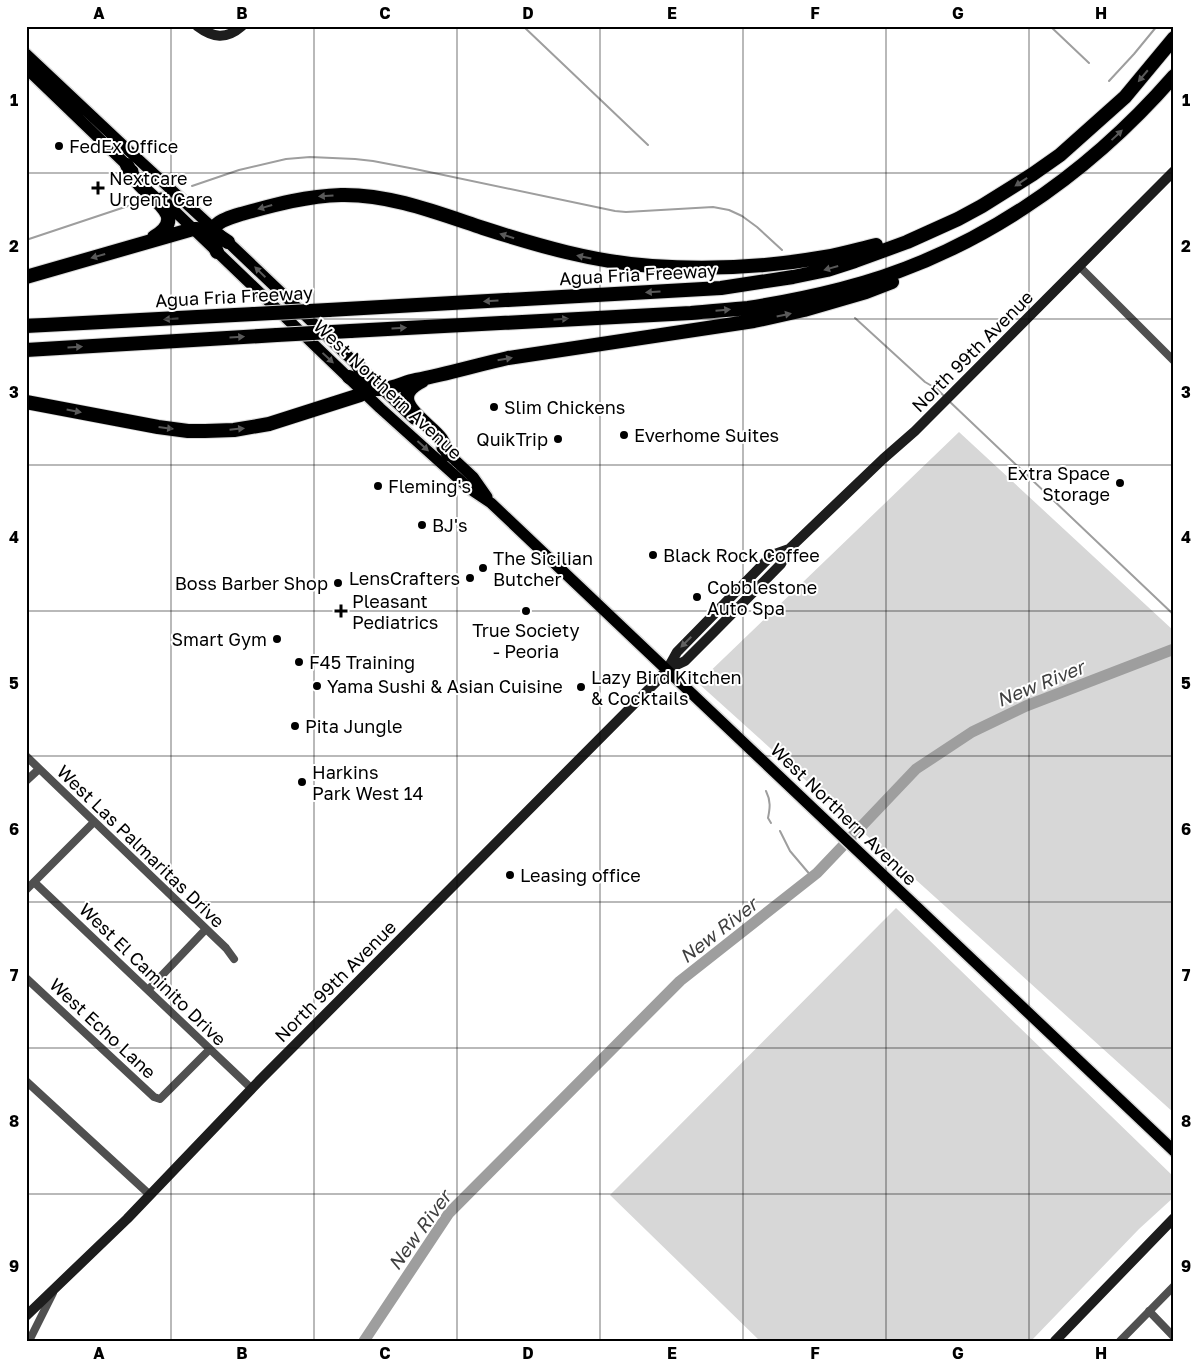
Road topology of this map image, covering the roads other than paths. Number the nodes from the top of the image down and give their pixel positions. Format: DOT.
graph roads {
  1 [pos="197,26"];
  2 [pos="242,26"];
  3 [pos="1174,38"];
  4 [pos="26,54"];
  5 [pos="26,68"];
  6 [pos="1174,76"];
  7 [pos="43,85"];
  8 [pos="82,107"];
  9 [pos="127,165"];
  10 [pos="1081,167"];
  11 [pos="1174,171"];
  12 [pos="958,219"];
  13 [pos="193,229"];
  14 [pos="213,230"];
  15 [pos="145,242"];
  16 [pos="228,242"];
  17 [pos="217,252"];
  18 [pos="1079,266"];
  19 [pos="26,277"];
  20 [pos="26,326"];
  21 [pos="26,350"];
  22 [pos="1174,361"];
  23 [pos="358,366"];
  24 [pos="349,377"];
  25 [pos="426,379"];
  26 [pos="364,388"];
  27 [pos="384,389"];
  28 [pos="26,402"];
  29 [pos="448,454"];
  30 [pos="491,503"];
  31 [pos="667,670"];
  32 [pos="26,756"];
  33 [pos="39,769"];
  34 [pos="26,781"];
  35 [pos="94,822"];
  36 [pos="34,882"];
  37 [pos="26,890"];
  38 [pos="206,929"];
  39 [pos="234,959"];
  40 [pos="26,978"];
  41 [pos="148,990"];
  42 [pos="210,1049"];
  43 [pos="26,1081"];
  44 [pos="252,1089"];
  45 [pos="1162,1140"];
  46 [pos="1174,1146"];
  47 [pos="1174,1151"];
  48 [pos="150,1195"];
  49 [pos="1171,1224"];
  50 [pos="1174,1286"];
  51 [pos="55,1289"];
  52 [pos="1149,1312"];
  53 [pos="26,1316"];
  54 [pos="1174,1337"];
  55 [pos="29,1341"];
  56 [pos="1055,1341"];
  57 [pos="1120,1341"];
  1 -- 2 [label="main road"];
  3 -- 12 [label="highway, Agua Fria Freeway, one-way"];
  4 -- 8 [label="main road"];
  5 -- 7 [label="main road, West Northern Avenue"];
  10 -- 6 [label="highway, one-way"];
  7 -- 8 [label="main road"];
  7 -- 9 [label="main road, West Northern Avenue"];
  8 -- 14 [label="main road"];
  9 -- 13 [label="main road, West Northern Avenue"];
  9 -- 15 [label="highway"];
  21 -- 10 [label="highway, one-way, bridge"];
  25 -- 10 [label="highway, one-way"];
  11 -- 18 [label="main road, North 99th Avenue"];
  12 -- 14 [label="highway, one-way"];
  12 -- 20 [label="highway, Agua Fria Freeway, one-way, bridge"];
  13 -- 14 [label="highway"];
  13 -- 15 [label="highway"];
  13 -- 17 [label="main road, West Northern Avenue"];
  14 -- 16 [label="highway"];
  14 -- 17 [label="highway"];
  15 -- 19 [label="highway, one-way"];
  23 -- 16 [label="main road, West Northern Avenue, one-way"];
  17 -- 24 [label="main road, West Northern Avenue, one-way"];
  18 -- 22 [label="street"];
  18 -- 31 [label="main road, North 99th Avenue"];
  23 -- 26 [label="highway"];
  23 -- 27 [label="main road, West Northern Avenue"];
  24 -- 26 [label="highway"];
  25 -- 27 [label="highway"];
  25 -- 29 [label="highway"];
  26 -- 27 [label="highway"];
  28 -- 26 [label="highway, one-way"];
  26 -- 30 [label="main road, West Northern Avenue, one-way"];
  27 -- 29 [label="main road, West Northern Avenue"];
  29 -- 30 [label="main road, West Northern Avenue"];
  30 -- 31 [label="main road, West Northern Avenue"];
  31 -- 44 [label="main road, North 99th Avenue"];
  31 -- 45 [label="main road, West Northern Avenue"];
  32 -- 33 [label="street, West Las Palmaritas Drive"];
  33 -- 34 [label="street"];
  33 -- 35 [label="street, West Las Palmaritas Drive"];
  35 -- 36 [label="street"];
  35 -- 38 [label="street, West Las Palmaritas Drive"];
  36 -- 37 [label="street"];
  36 -- 41 [label="street, West El Caminito Drive"];
  38 -- 39 [label="street, West Las Palmaritas Drive"];
  38 -- 41 [label="street"];
  40 -- 42 [label="street, West Echo Lane"];
  41 -- 42 [label="street, West El Caminito Drive"];
  42 -- 44 [label="street, West El Caminito Drive"];
  43 -- 48 [label="street"];
  44 -- 48 [label="main road, North 99th Avenue"];
  45 -- 46 [label="main road"];
  45 -- 47 [label="main road, West Northern Avenue"];
  48 -- 51 [label="main road, North 99th Avenue"];
  49 -- 56 [label="main road"];
  50 -- 52 [label="street"];
  51 -- 53 [label="main road, North 99th Avenue"];
  51 -- 55 [label="street"];
  52 -- 54 [label="street"];
  52 -- 57 [label="street"];
}
